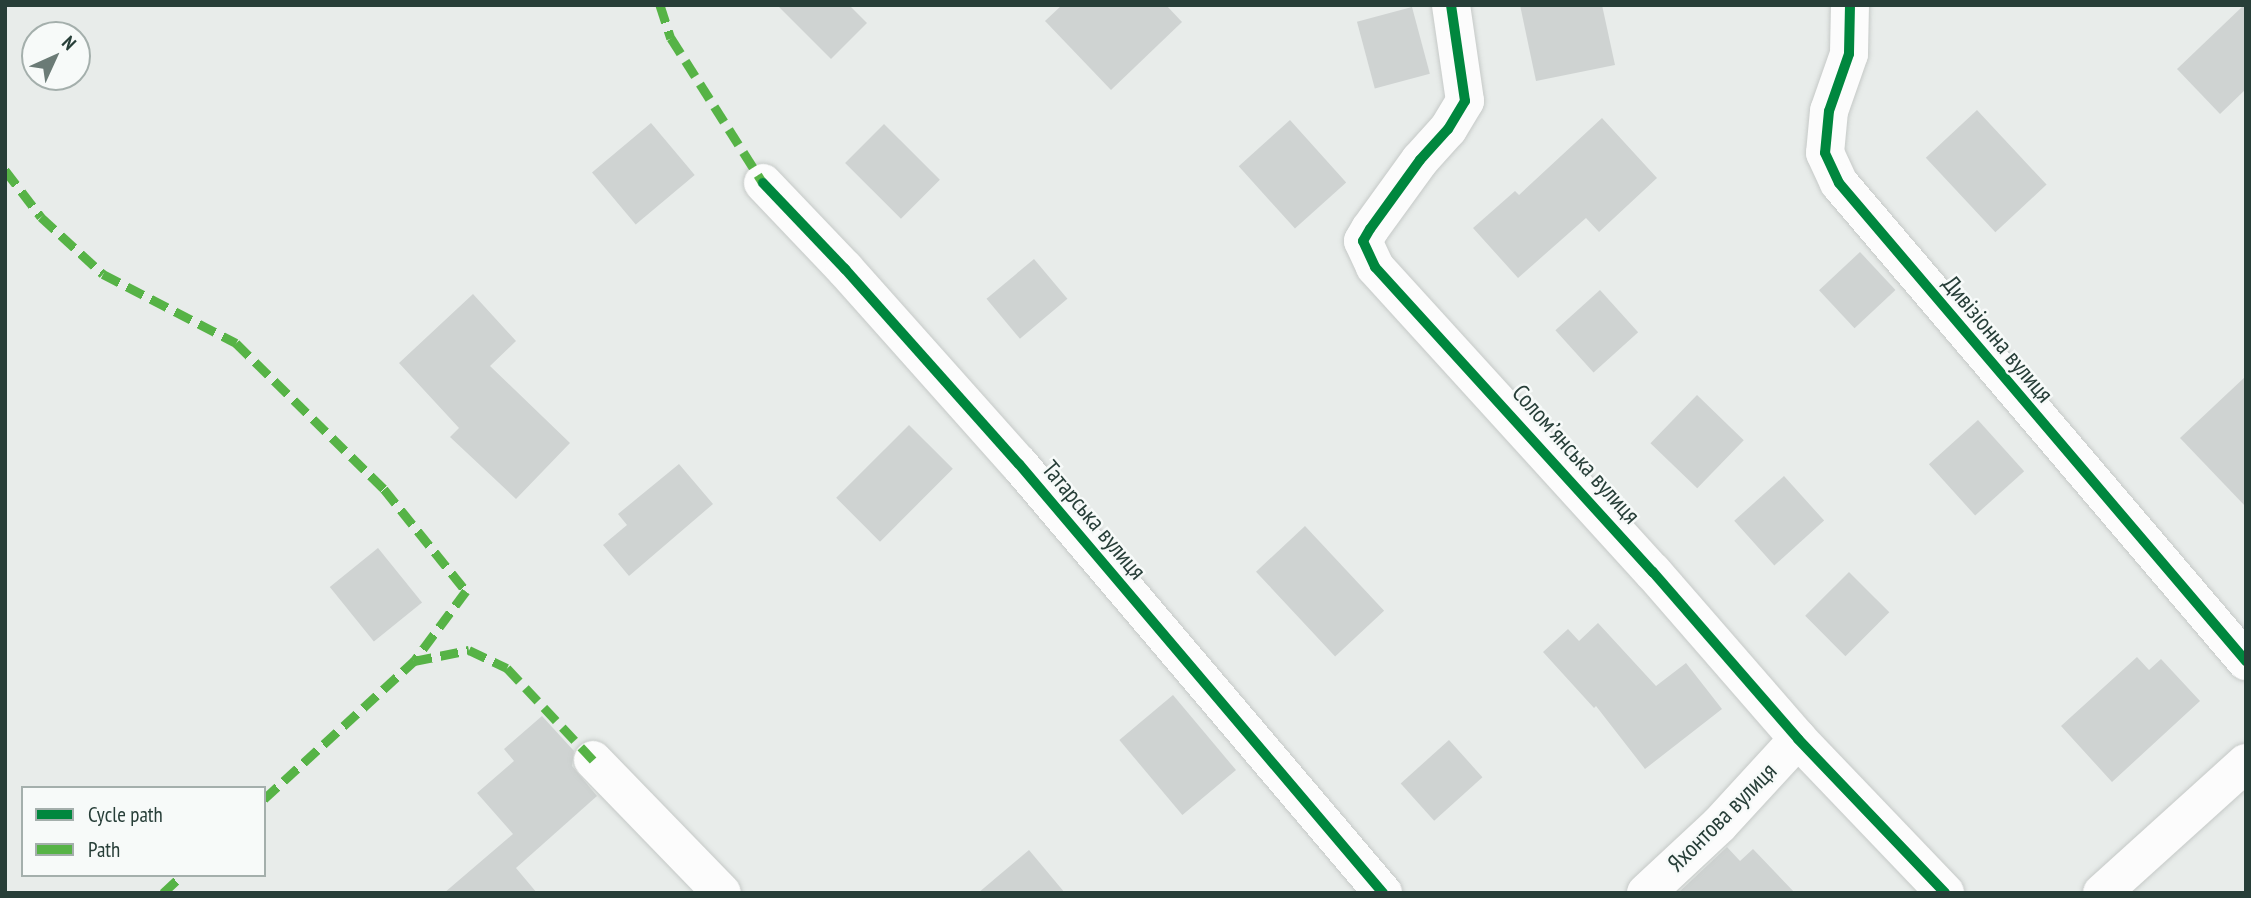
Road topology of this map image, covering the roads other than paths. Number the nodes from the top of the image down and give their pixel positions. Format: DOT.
graph roads {
  1 [pos="1451,5"];
  2 [pos="1850,5"];
  3 [pos="762,183"];
  4 [pos="2246,661"];
  5 [pos="1798,739"];
  6 [pos="593,760"];
  7 [pos="2246,763"];
  8 [pos="707,888"];
  9 [pos="1383,893"];
  10 [pos="1646,893"];
  11 [pos="1945,893"];
  12 [pos="2102,893"];
  1 -- 5 [label="street, Соломʼянська вулиця"];
  2 -- 4 [label="street, Дивізіонна вулиця"];
  3 -- 9 [label="street, Татарська вулиця"];
  5 -- 10 [label="street, Яхонтова вулиця"];
  5 -- 11 [label="street, Соломʼянська вулиця"];
  6 -- 8 [label="street"];
  7 -- 12 [label="street"];
}
